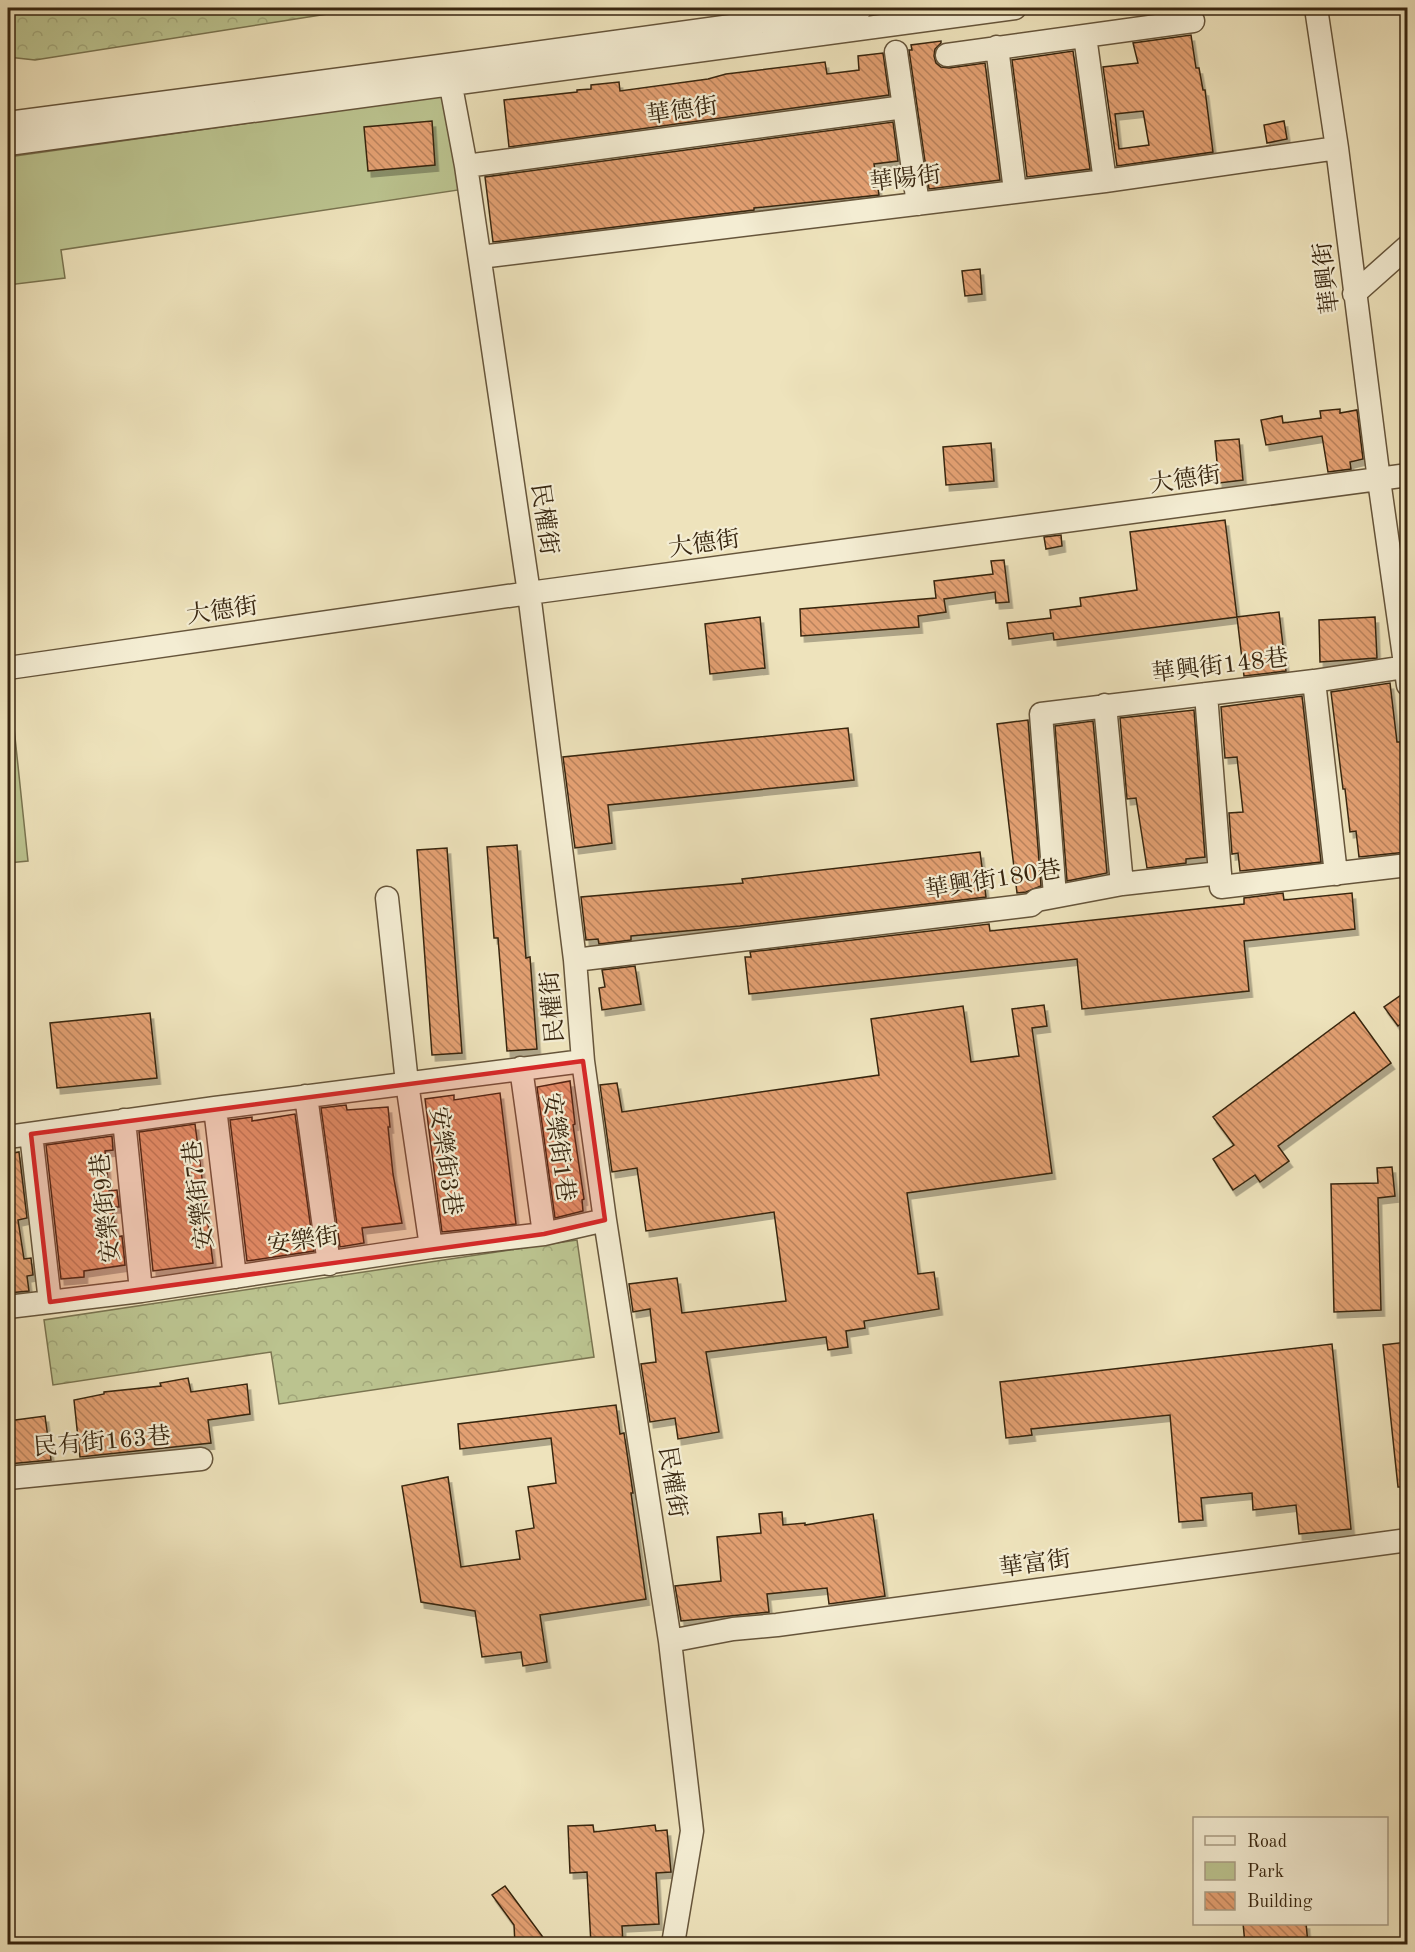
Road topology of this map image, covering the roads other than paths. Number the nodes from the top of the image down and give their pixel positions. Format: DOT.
graph roads {
  1 [pos="861,8"];
  2 [pos="1015,8"];
  3 [pos="1316,8"];
  4 [pos="1193,21"];
  5 [pos="1085,36"];
  6 [pos="997,47"];
  7 [pos="896,52"];
  8 [pos="947,55"];
  9 [pos="449,75"];
  10 [pos="904,107"];
  11 [pos="8,123"];
  12 [pos="8,144"];
  13 [pos="1336,148"];
  14 [pos="466,166"];
  15 [pos="1105,181"];
  16 [pos="1016,191"];
  17 [pos="918,204"];
  18 [pos="1407,246"];
  19 [pos="480,257"];
  20 [pos="1354,294"];
  21 [pos="1407,475"];
  22 [pos="1379,480"];
  23 [pos="528,593"];
  24 [pos="8,668"];
  25 [pos="1406,676"];
  26 [pos="1314,681"];
  27 [pos="1206,694"];
  28 [pos="1105,705"];
  29 [pos="1407,865"];
  30 [pos="1220,873"];
  31 [pos="1336,874"];
  32 [pos="1122,885"];
  33 [pos="1055,896"];
  34 [pos="387,898"];
  35 [pos="575,960"];
  36 [pos="583,1061"];
  37 [pos="521,1068"];
  38 [pos="407,1083"];
  39 [pos="306,1096"];
  40 [pos="215,1108"];
  41 [pos="124,1120"];
  42 [pos="31,1134"];
  43 [pos="8,1137"];
  44 [pos="605,1220"];
  45 [pos="544,1234"];
  46 [pos="431,1247"];
  47 [pos="329,1264"];
  48 [pos="235,1277"];
  49 [pos="141,1291"];
  50 [pos="50,1302"];
  51 [pos="8,1307"];
  52 [pos="201,1459"];
  53 [pos="8,1478"];
  54 [pos="1407,1540"];
  55 [pos="670,1641"];
  56 [pos="673,1944"];
  1 -- 9 [label="street"];
  2 -- 9 [label="street"];
  3 -- 13 [label="street, 華興街"];
  4 -- 5 [label="street"];
  5 -- 6 [label="street"];
  5 -- 15 [label="street"];
  6 -- 8 [label="street"];
  6 -- 16 [label="street"];
  7 -- 10 [label="street"];
  9 -- 11 [label="street"];
  9 -- 12 [label="street"];
  9 -- 14 [label="street, 民權街"];
  10 -- 14 [label="street, 華德街"];
  10 -- 17 [label="street"];
  13 -- 15 [label="street, 華陽街"];
  13 -- 20 [label="street, 華興街"];
  14 -- 19 [label="street, 民權街"];
  15 -- 16 [label="street, 華陽街"];
  16 -- 17 [label="street, 華陽街"];
  17 -- 19 [label="street, 華陽街"];
  18 -- 20 [label="street"];
  19 -- 23 [label="street, 民權街"];
  20 -- 22 [label="street, 華興街"];
  21 -- 22 [label="street, 大德街"];
  22 -- 23 [label="street, 大德街"];
  22 -- 25 [label="street, 華興街"];
  23 -- 24 [label="street, 大德街"];
  23 -- 35 [label="street, 民權街"];
  25 -- 26 [label="street, 華興街148巷"];
  26 -- 27 [label="street, 華興街148巷"];
  26 -- 31 [label="street"];
  27 -- 28 [label="street, 華興街148巷"];
  27 -- 30 [label="street"];
  28 -- 32 [label="street"];
  28 -- 33 [label="street, 華興街148巷"];
  29 -- 31 [label="street"];
  30 -- 31 [label="street"];
  30 -- 32 [label="street, 華興街180巷"];
  32 -- 33 [label="street, 華興街180巷"];
  33 -- 35 [label="street, 華興街180巷"];
  34 -- 38 [label="street, 安樂街3巷"];
  35 -- 36 [label="street, 民權街"];
  36 -- 37 [label="street"];
  36 -- 44 [label="street, 民權街"];
  37 -- 38 [label="street"];
  37 -- 45 [label="street, 安樂街1巷"];
  38 -- 39 [label="street"];
  38 -- 46 [label="street, 安樂街3巷"];
  39 -- 40 [label="street"];
  39 -- 47 [label="street"];
  40 -- 41 [label="street"];
  40 -- 48 [label="street, 安樂街7巷"];
  41 -- 42 [label="street"];
  41 -- 49 [label="street, 安樂街9巷"];
  42 -- 43 [label="street"];
  42 -- 50 [label="street"];
  44 -- 45 [label="street, 安樂街"];
  44 -- 55 [label="street, 民權街"];
  45 -- 46 [label="street, 安樂街"];
  46 -- 47 [label="street, 安樂街"];
  47 -- 48 [label="street, 安樂街"];
  48 -- 49 [label="street, 安樂街"];
  49 -- 50 [label="street, 安樂街"];
  50 -- 51 [label="street, 安樂街"];
  52 -- 53 [label="street, 民有街163巷"];
  54 -- 55 [label="street, 華富街"];
  55 -- 56 [label="street, 民權街"];
}
